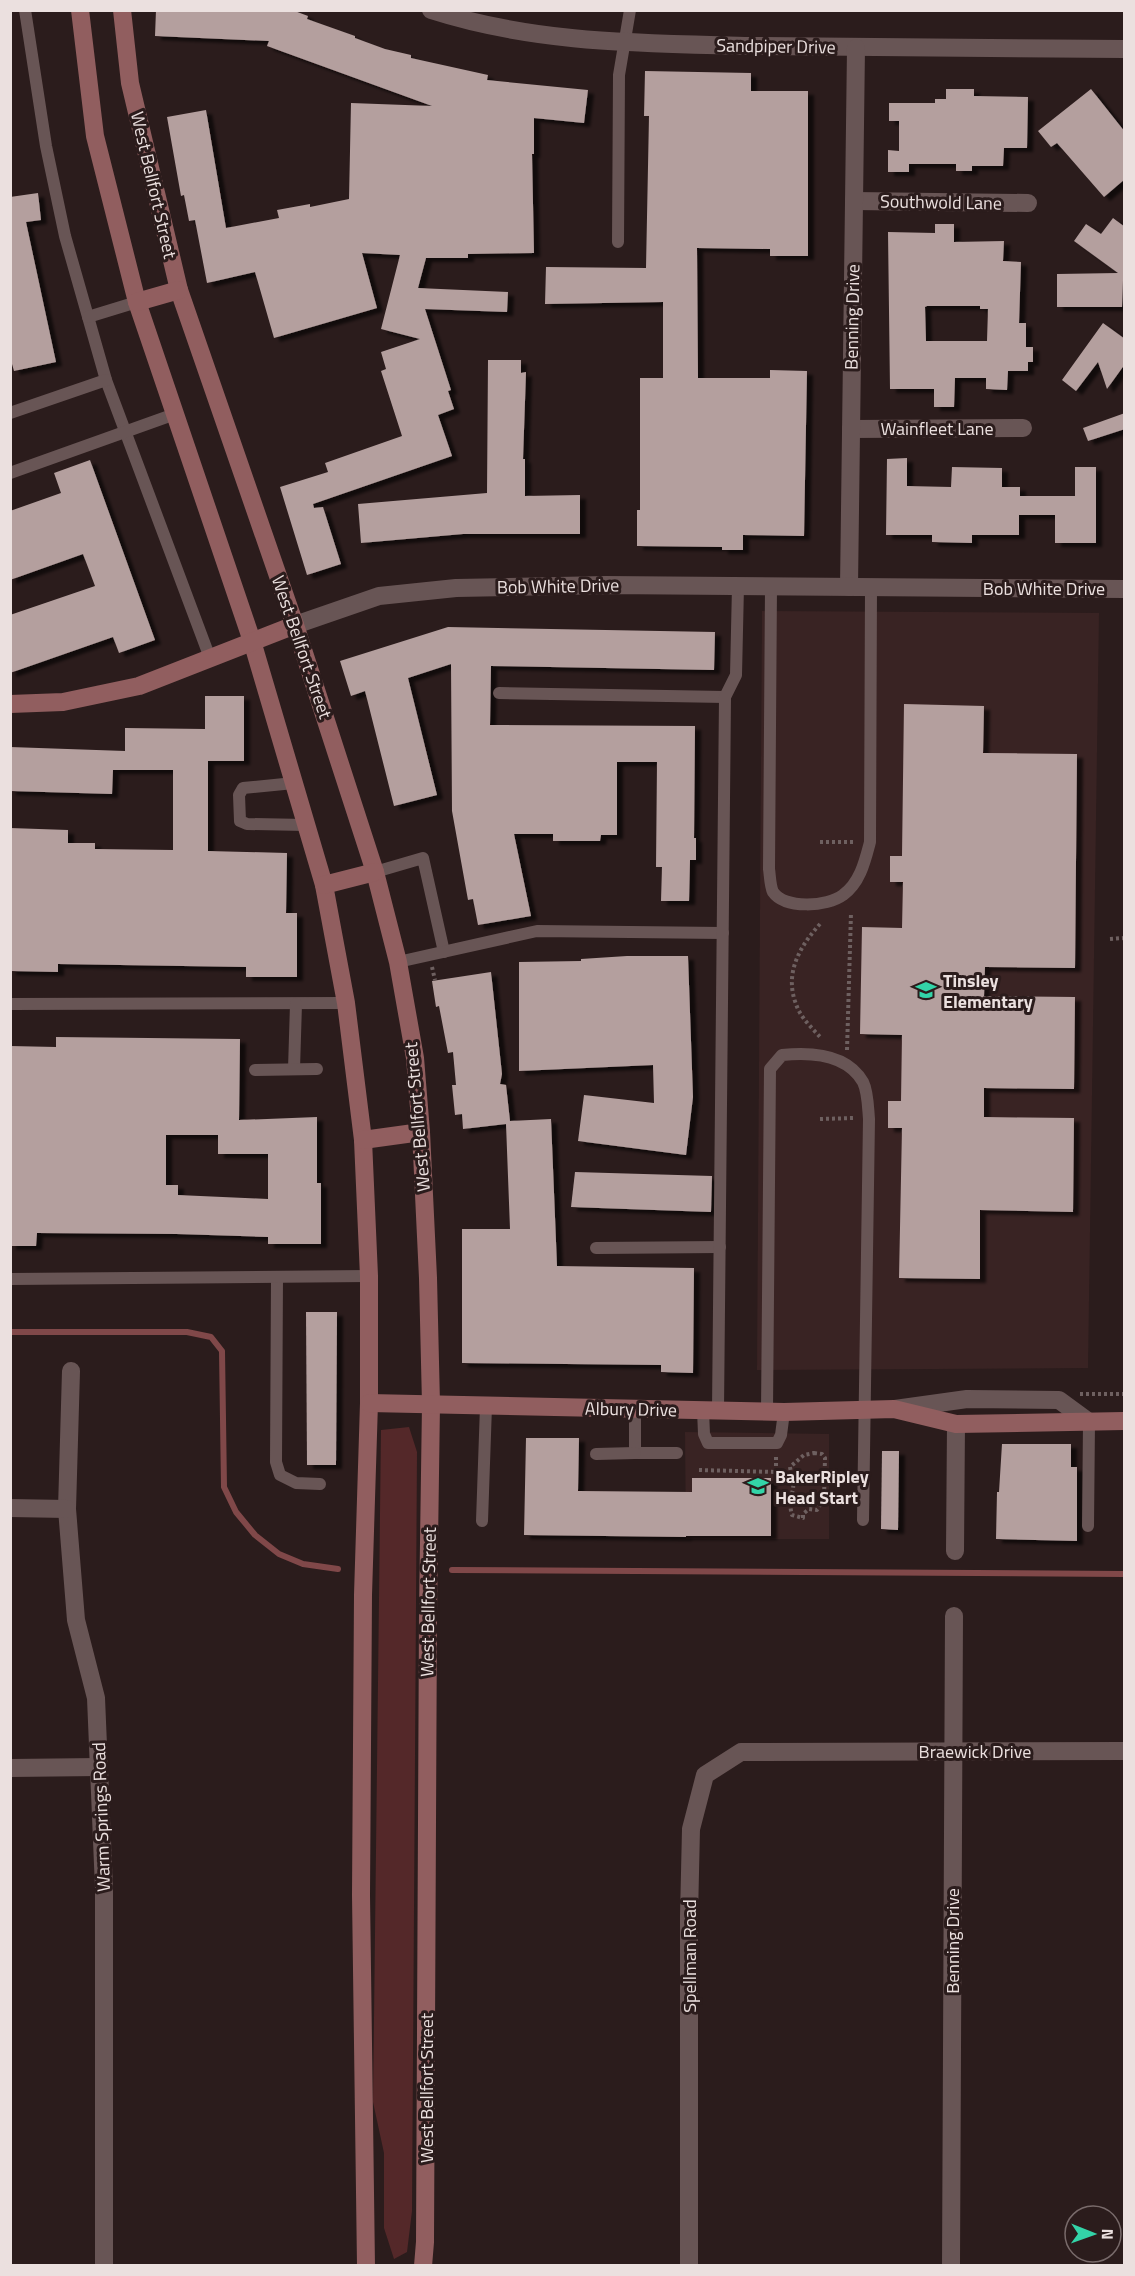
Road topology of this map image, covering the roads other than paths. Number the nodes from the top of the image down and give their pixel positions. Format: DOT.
graph roads {
  1 [pos="25,10"];
  2 [pos="80,10"];
  3 [pos="122,10"];
  4 [pos="431,10"];
  5 [pos="630,10"];
  6 [pos="626,43"];
  7 [pos="856,48"];
  8 [pos="1125,49"];
  9 [pos="854,201"];
  10 [pos="1028,203"];
  11 [pos="618,242"];
  12 [pos="178,290"];
  13 [pos="137,302"];
  14 [pos="88,317"];
  15 [pos="106,381"];
  16 [pos="10,413"];
  17 [pos="175,414"];
  18 [pos="1023,428"];
  19 [pos="851,429"];
  20 [pos="125,434"];
  21 [pos="10,473"];
  22 [pos="738,586"];
  23 [pos="771,586"];
  24 [pos="849,587"];
  25 [pos="871,587"];
  26 [pos="1125,589"];
  27 [pos="296,625"];
  28 [pos="252,641"];
  29 [pos="210,658"];
  30 [pos="500,693"];
  31 [pos="725,697"];
  32 [pos="10,704"];
  33 [pos="294,783"];
  34 [pos="306,825"];
  35 [pos="375,872"];
  36 [pos="324,885"];
  37 [pos="723,933"];
  38 [pos="444,952"];
  39 [pos="398,962"];
  40 [pos="346,1003"];
  41 [pos="10,1004"];
  42 [pos="296,1004"];
  43 [pos="294,1069"];
  44 [pos="317,1069"];
  45 [pos="255,1070"];
  46 [pos="421,1132"];
  47 [pos="363,1140"];
  48 [pos="720,1247"];
  49 [pos="596,1248"];
  50 [pos="276,1276"];
  51 [pos="369,1276"];
  52 [pos="10,1279"];
  53 [pos="71,1371"];
  54 [pos="369,1403"];
  55 [pos="431,1404"];
  56 [pos="486,1406"];
  57 [pos="635,1408"];
  58 [pos="866,1409"];
  59 [pos="894,1409"];
  60 [pos="711,1410"];
  61 [pos="775,1412"];
  62 [pos="1125,1421"];
  63 [pos="1089,1422"];
  64 [pos="956,1424"];
  65 [pos="635,1453"];
  66 [pos="677,1453"];
  67 [pos="596,1454"];
  68 [pos="320,1484"];
  69 [pos="10,1508"];
  70 [pos="67,1509"];
  71 [pos="863,1520"];
  72 [pos="482,1521"];
  73 [pos="1088,1527"];
  74 [pos="955,1551"];
  75 [pos="954,1616"];
  76 [pos="953,1750"];
  77 [pos="825,1751"];
  78 [pos="1125,1751"];
  79 [pos="99,1767"];
  80 [pos="10,1768"];
  81 [pos="104,2265"];
  82 [pos="366,2265"];
  83 [pos="423,2265"];
  84 [pos="689,2265"];
  85 [pos="951,2265"];
  1 -- 14 [label="lane"];
  2 -- 13 [label="main road"];
  3 -- 12 [label="main road, West Bellfort Street"];
  4 -- 6 [label="street, Sandpiper Drive"];
  5 -- 6 [label="lane"];
  6 -- 7 [label="street, Sandpiper Drive"];
  6 -- 11 [label="lane"];
  7 -- 8 [label="street, Sandpiper Drive"];
  7 -- 9 [label="street, Benning Drive"];
  9 -- 10 [label="street, Southwold Lane"];
  9 -- 19 [label="street, Benning Drive"];
  12 -- 13 [label="main road"];
  12 -- 27 [label="main road, West Bellfort Street"];
  13 -- 14 [label="lane"];
  13 -- 17 [label="main road"];
  14 -- 15 [label="lane"];
  15 -- 16 [label="lane"];
  15 -- 20 [label="lane"];
  17 -- 20 [label="lane"];
  17 -- 28 [label="main road"];
  18 -- 19 [label="street, Wainfleet Lane"];
  19 -- 24 [label="street, Benning Drive"];
  20 -- 21 [label="lane"];
  20 -- 29 [label="lane"];
  22 -- 23 [label="street, Bob White Drive"];
  22 -- 27 [label="street, Bob White Drive"];
  22 -- 31 [label="lane"];
  23 -- 24 [label="street, Bob White Drive"];
  23 -- 25 [label="lane"];
  24 -- 25 [label="street, Bob White Drive"];
  25 -- 26 [label="street, Bob White Drive"];
  27 -- 28 [label="main road, Bob White Drive"];
  27 -- 35 [label="main road, West Bellfort Street"];
  28 -- 29 [label="main road, Bob White Drive"];
  28 -- 33 [label="main road"];
  29 -- 32 [label="main road, Bob White Drive"];
  30 -- 31 [label="lane"];
  31 -- 37 [label="lane"];
  33 -- 34 [label="main road"];
  33 -- 34 [label="lane"];
  34 -- 36 [label="main road"];
  35 -- 36 [label="main road"];
  35 -- 38 [label="lane"];
  35 -- 39 [label="main road, West Bellfort Street"];
  36 -- 40 [label="main road"];
  37 -- 38 [label="lane"];
  37 -- 48 [label="lane"];
  38 -- 39 [label="lane"];
  39 -- 46 [label="main road, West Bellfort Street"];
  40 -- 42 [label="lane"];
  40 -- 47 [label="main road"];
  41 -- 42 [label="lane"];
  42 -- 43 [label="lane"];
  43 -- 44 [label="lane"];
  43 -- 45 [label="lane"];
  46 -- 47 [label="main road"];
  46 -- 55 [label="main road, West Bellfort Street"];
  47 -- 51 [label="main road"];
  48 -- 49 [label="lane"];
  48 -- 60 [label="lane"];
  50 -- 51 [label="lane"];
  50 -- 52 [label="lane"];
  50 -- 68 [label="lane"];
  51 -- 54 [label="main road"];
  53 -- 70 [label="street, Warm Springs Road"];
  54 -- 55 [label="main road, Albury Drive"];
  54 -- 82 [label="main road"];
  55 -- 56 [label="main road, Albury Drive"];
  55 -- 83 [label="main road, West Bellfort Street"];
  56 -- 57 [label="main road, Albury Drive"];
  56 -- 72 [label="lane"];
  57 -- 60 [label="main road, Albury Drive"];
  57 -- 65 [label="lane"];
  58 -- 59 [label="main road, Albury Drive"];
  58 -- 61 [label="main road, Albury Drive"];
  58 -- 61 [label="lane"];
  58 -- 71 [label="lane"];
  59 -- 63 [label="street, Albury Drive"];
  59 -- 64 [label="main road, Albury Drive"];
  60 -- 61 [label="main road, Albury Drive"];
  60 -- 61 [label="lane"];
  62 -- 63 [label="main road, Albury Drive"];
  63 -- 64 [label="main road, Albury Drive"];
  63 -- 73 [label="lane"];
  64 -- 74 [label="street"];
  65 -- 66 [label="lane"];
  65 -- 67 [label="lane"];
  69 -- 70 [label="street"];
  70 -- 79 [label="street, Warm Springs Road"];
  75 -- 76 [label="street, Benning Drive"];
  76 -- 77 [label="street, Braewick Drive"];
  76 -- 78 [label="street, Braewick Drive"];
  76 -- 85 [label="street, Benning Drive"];
  77 -- 84 [label="street, Spellman Road"];
  79 -- 80 [label="street"];
  79 -- 81 [label="street, Warm Springs Road"];
}
